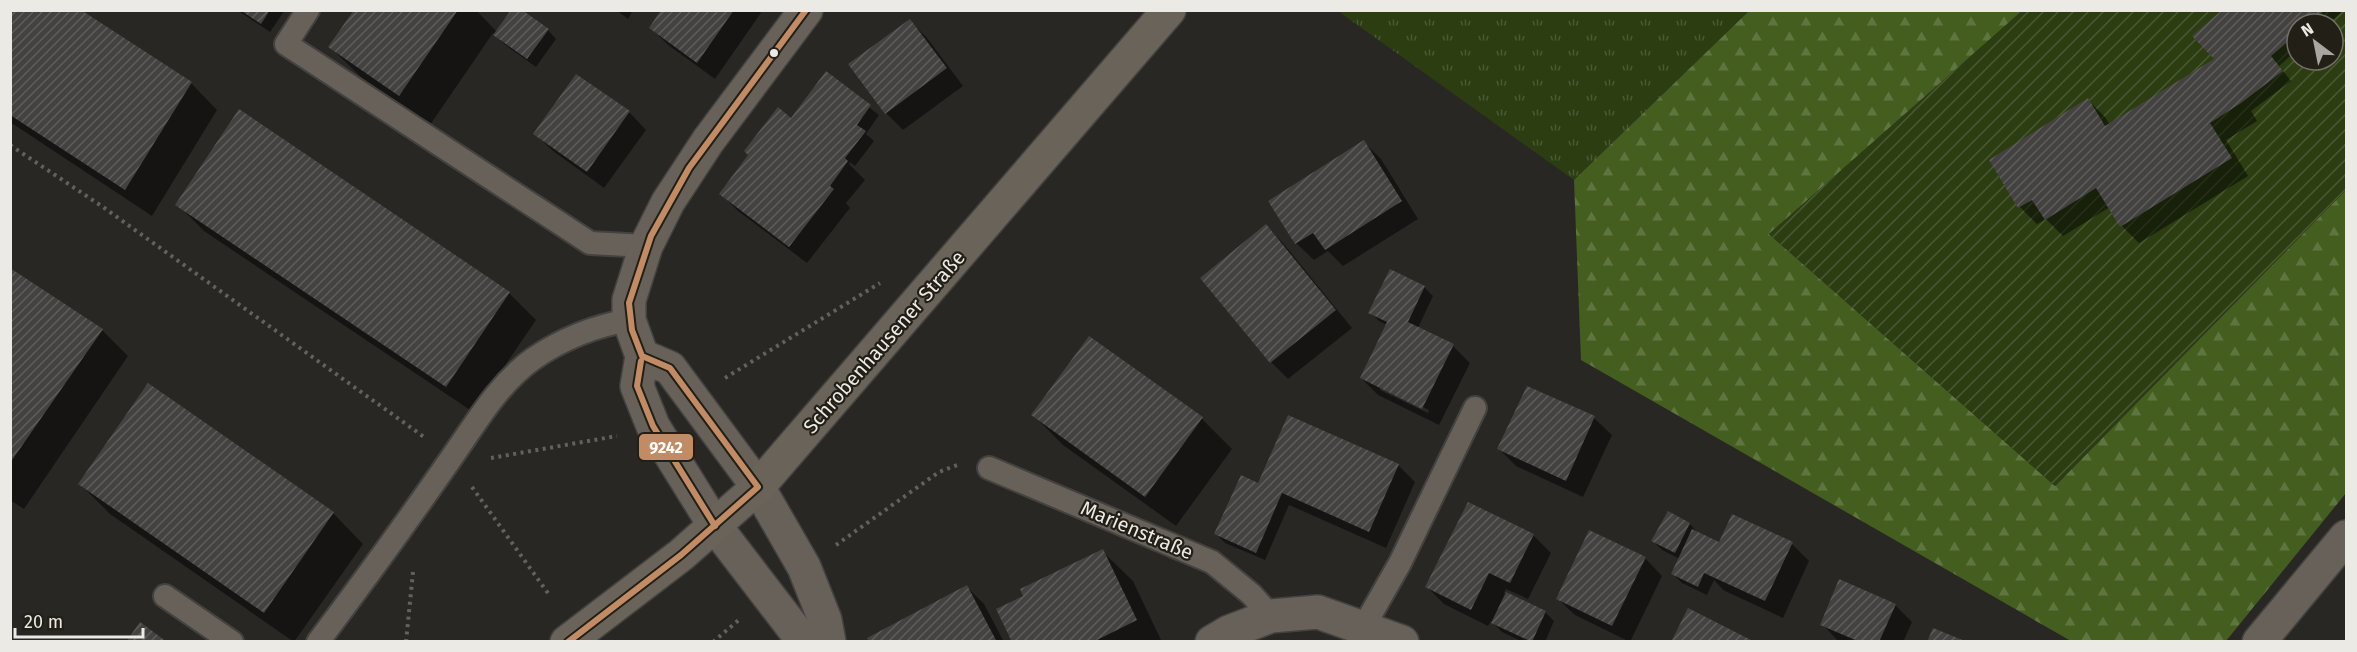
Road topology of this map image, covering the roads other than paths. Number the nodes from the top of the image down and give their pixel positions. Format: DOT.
graph roads {
  1 [pos="308,10"];
  2 [pos="806,10"];
  3 [pos="1169,10"];
  4 [pos="646,246"];
  5 [pos="629,320"];
  6 [pos="642,356"];
  7 [pos="1475,408"];
  8 [pos="989,468"];
  9 [pos="758,487"];
  10 [pos="714,526"];
  11 [pos="2346,537"];
  12 [pos="165,596"];
  13 [pos="1271,616"];
  14 [pos="1363,628"];
  15 [pos="232,642"];
  16 [pos="318,642"];
  17 [pos="567,642"];
  18 [pos="804,642"];
  19 [pos="828,642"];
  20 [pos="1212,642"];
  21 [pos="1402,642"];
  22 [pos="2259,642"];
  1 -- 4 [label="lane"];
  2 -- 4 [label="street"];
  3 -- 9 [label="main road, Schrobenhausener Straße"];
  4 -- 5 [label="street"];
  5 -- 6 [label="street"];
  5 -- 16 [label="lane"];
  6 -- 9 [label="street"];
  6 -- 10 [label="street"];
  7 -- 14 [label="lane"];
  8 -- 13 [label="lane, Marienstraße"];
  9 -- 10 [label="main road, Schrobenhausener Straße"];
  9 -- 19 [label="street"];
  10 -- 17 [label="main road, Schrobenhausener Straße"];
  10 -- 18 [label="street"];
  11 -- 22 [label="street"];
  12 -- 15 [label="lane"];
  13 -- 14 [label="street"];
  13 -- 20 [label="street"];
  14 -- 21 [label="street"];
}
